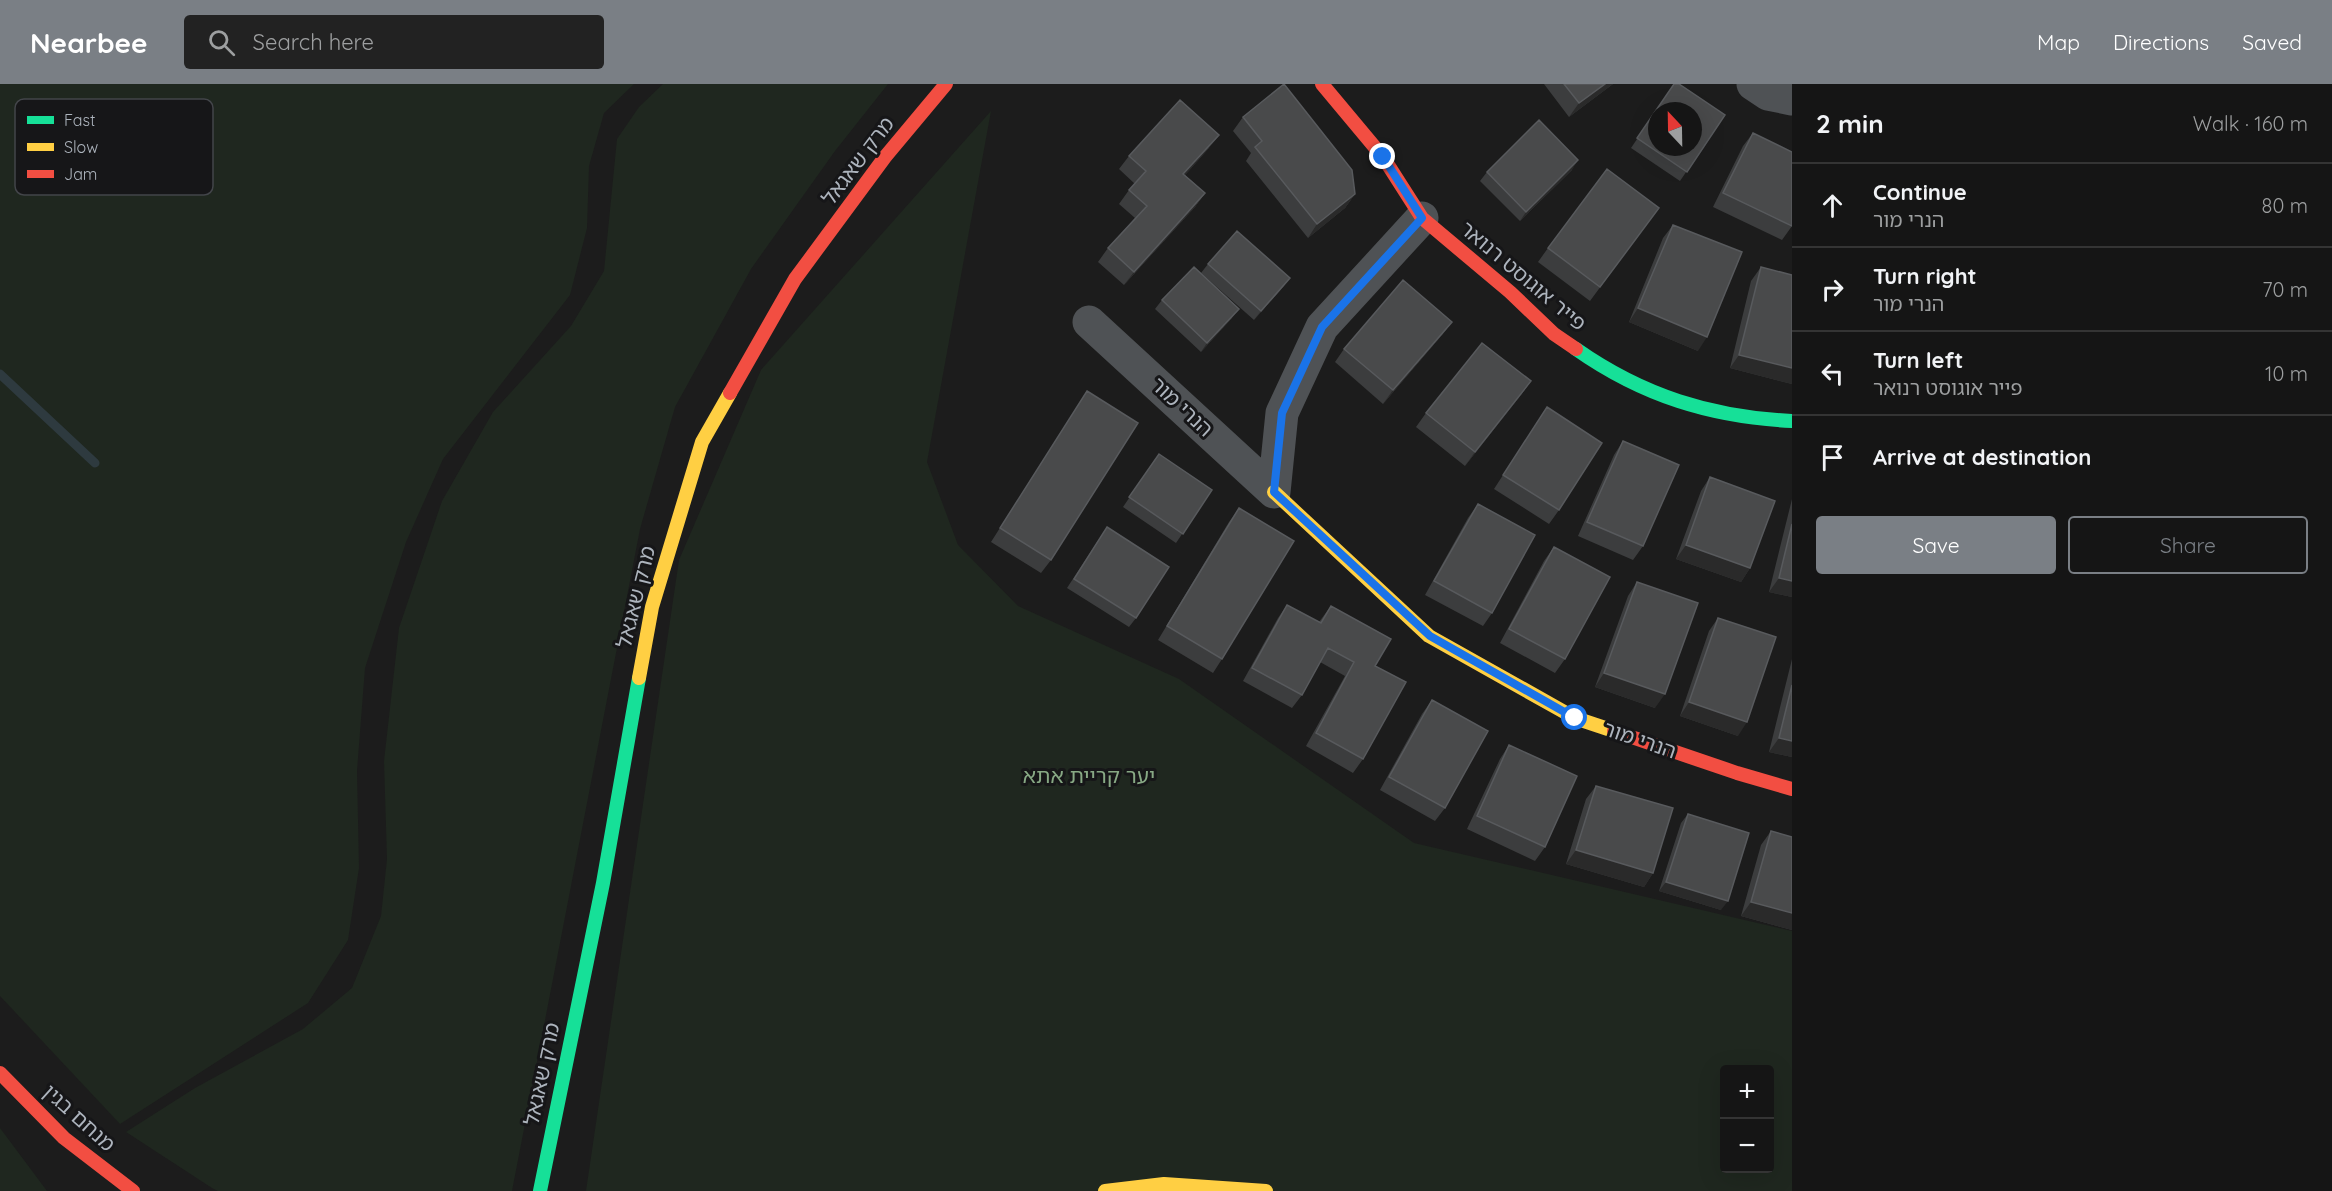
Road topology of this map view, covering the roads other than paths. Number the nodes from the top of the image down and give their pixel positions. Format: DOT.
graph roads {
  1 [pos="946,84"];
  2 [pos="1322,84"];
  3 [pos="1753,84"];
  4 [pos="1792,99"];
  5 [pos="1422,218"];
  6 [pos="1089,322"];
  7 [pos="1792,421"];
  8 [pos="1274,492"];
  9 [pos="1792,789"];
  10 [pos="0,1073"];
  11 [pos="133,1191"];
  12 [pos="540,1191"];
  13 [pos="1105,1191"];
  14 [pos="1266,1191"];
  1 -- 12 [label="street, מרק שאגאל"];
  2 -- 5 [label="street, פייר אוגוסט רנואר"];
  3 -- 4 [label="street"];
  5 -- 7 [label="street, פייר אוגוסט רנואר"];
  5 -- 8 [label="street"];
  6 -- 8 [label="street, הנרי מור"];
  8 -- 9 [label="street, הנרי מור"];
  10 -- 11 [label="street, מנחם בגין"];
  13 -- 14 [label="street"];
}
